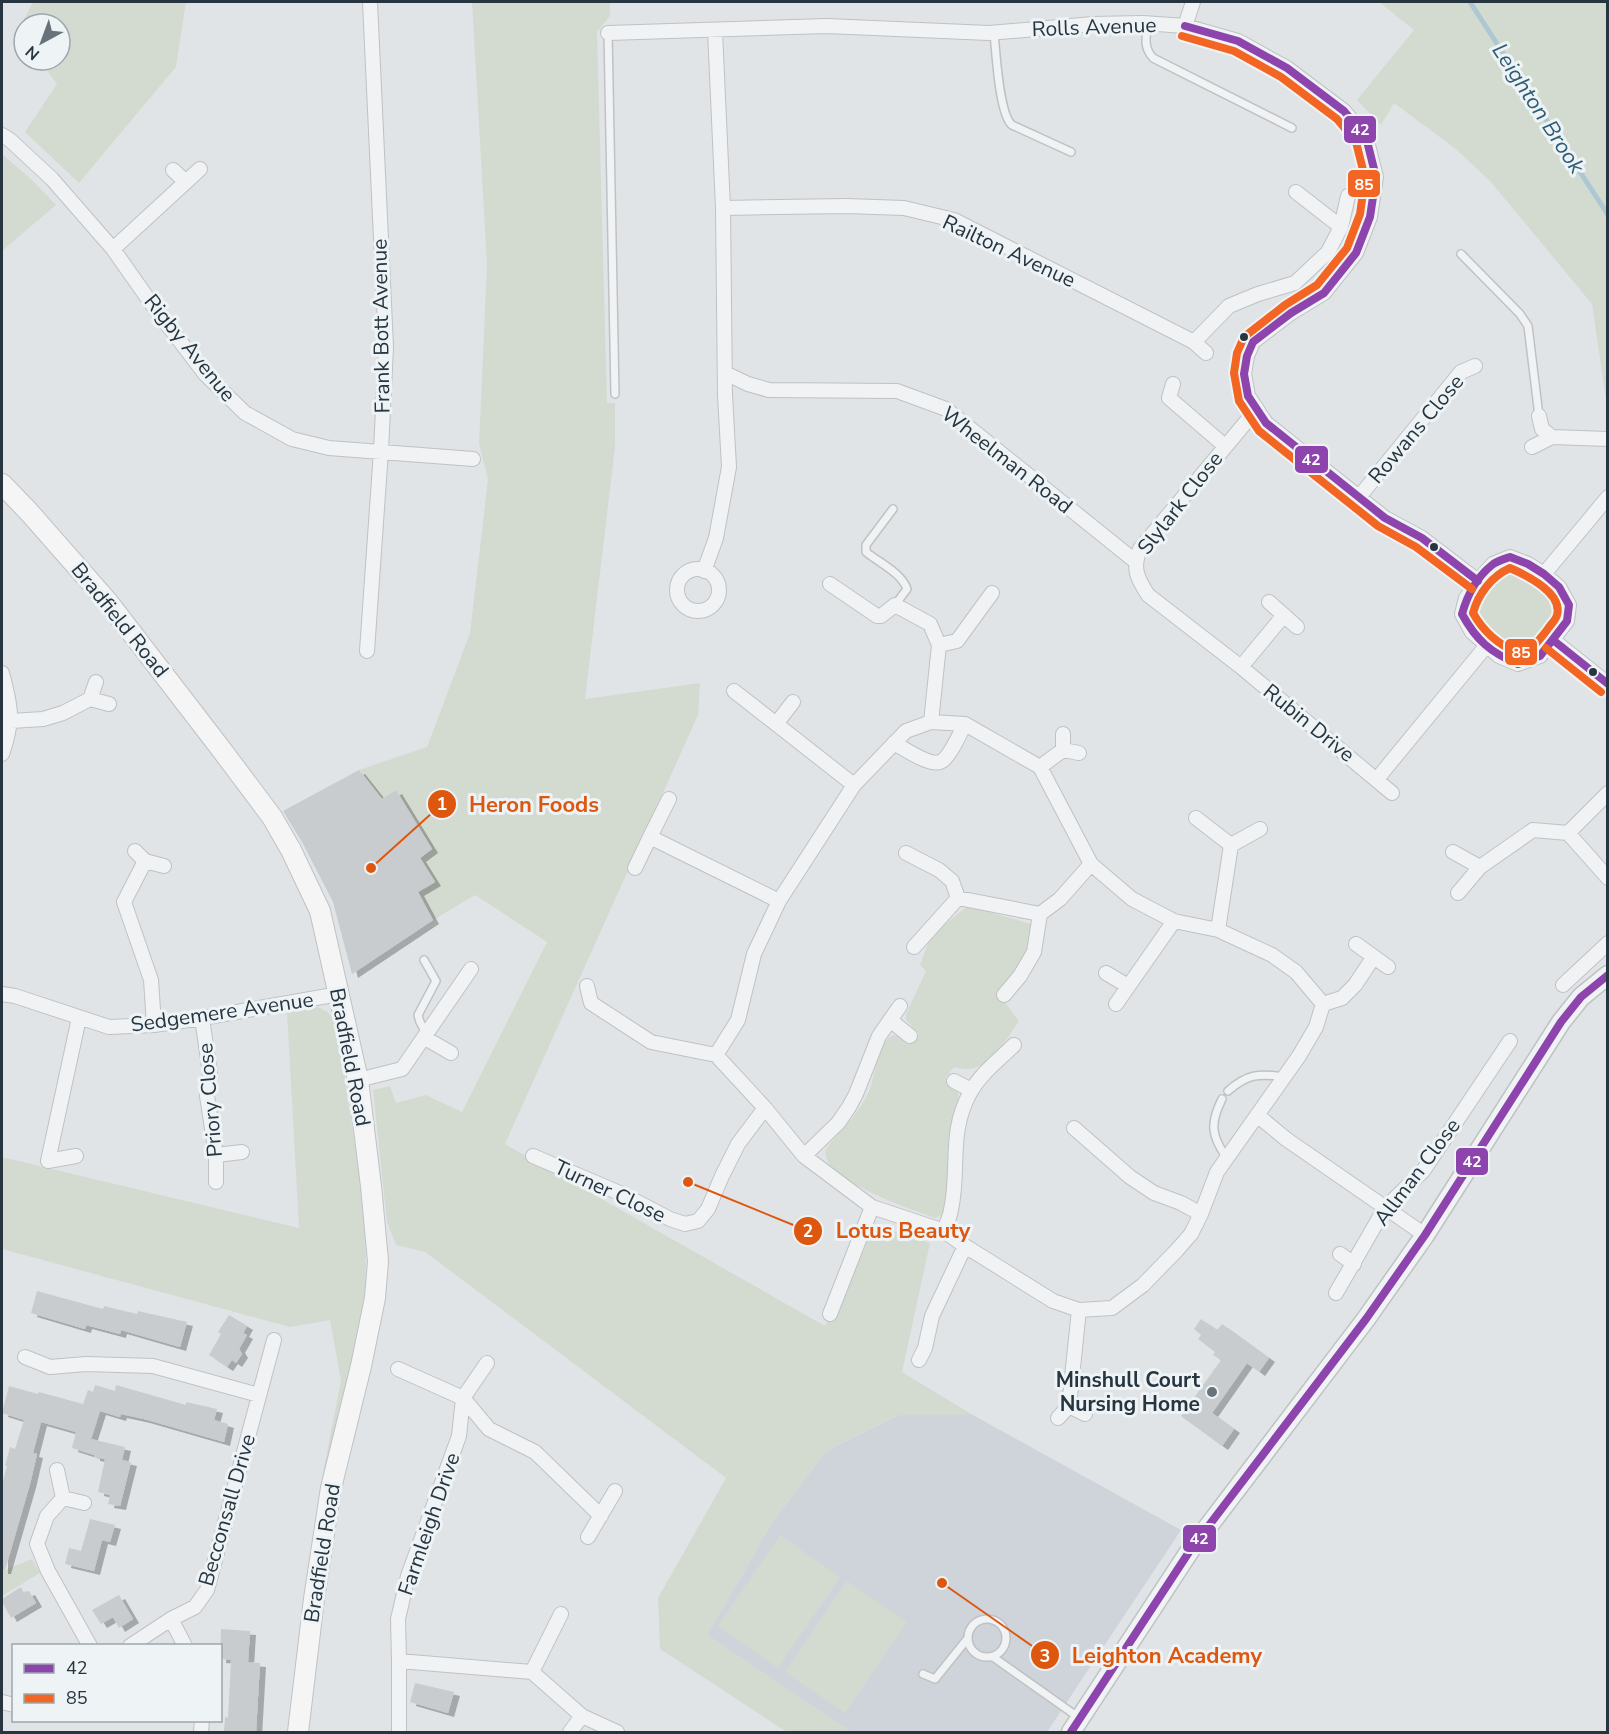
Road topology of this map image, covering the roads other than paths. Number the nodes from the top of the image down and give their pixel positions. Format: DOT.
graph roads {
  1 [pos="370,2"];
  2 [pos="1193,2"];
  3 [pos="1148,23"];
  4 [pos="1185,26"];
  5 [pos="715,31"];
  6 [pos="608,33"];
  7 [pos="994,33"];
  8 [pos="1292,128"];
  9 [pos="2,135"];
  10 [pos="1071,152"];
  11 [pos="200,169"];
  12 [pos="173,171"];
  13 [pos="186,182"];
  14 [pos="1296,192"];
  15 [pos="1348,196"];
  16 [pos="723,208"];
  17 [pos="1341,227"];
  18 [pos="113,249"];
  19 [pos="1461,254"];
  20 [pos="1194,342"];
  21 [pos="1206,353"];
  22 [pos="1475,366"];
  23 [pos="725,373"];
  24 [pos="1173,384"];
  25 [pos="615,394"];
  26 [pos="1256,410"];
  27 [pos="1539,416"];
  28 [pos="1552,436"];
  29 [pos="1608,439"];
  30 [pos="1225,446"];
  31 [pos="1532,447"];
  32 [pos="381,451"];
  33 [pos="473,459"];
  34 [pos="2,484"];
  35 [pos="1359,497"];
  36 [pos="1608,497"];
  37 [pos="893,509"];
  38 [pos="1135,561"];
  39 [pos="704,571"];
  40 [pos="1544,574"];
  41 [pos="1478,581"];
  42 [pos="831,584"];
  43 [pos="992,593"];
  44 [pos="1269,602"];
  45 [pos="895,605"];
  46 [pos="1284,615"];
  47 [pos="1297,627"];
  48 [pos="1553,640"];
  49 [pos="939,645"];
  50 [pos="1487,645"];
  51 [pos="367,651"];
  52 [pos="1241,667"];
  53 [pos="2,673"];
  54 [pos="96,682"];
  55 [pos="1608,684"];
  56 [pos="734,691"];
  57 [pos="90,699"];
  58 [pos="793,702"];
  59 [pos="109,704"];
  60 [pos="11,721"];
  61 [pos="931,722"];
  62 [pos="776,724"];
  63 [pos="965,724"];
  64 [pos="1063,734"];
  65 [pos="894,743"];
  66 [pos="1063,750"];
  67 [pos="1079,753"];
  68 [pos="2,754"];
  69 [pos="1041,767"];
  70 [pos="1377,779"];
  71 [pos="854,785"];
  72 [pos="1392,793"];
  73 [pos="1608,793"];
  74 [pos="669,799"];
  75 [pos="1196,818"];
  76 [pos="1260,829"];
  77 [pos="1568,833"];
  78 [pos="651,837"];
  79 [pos="1231,845"];
  80 [pos="1454,852"];
  81 [pos="906,853"];
  82 [pos="1091,864"];
  83 [pos="164,866"];
  84 [pos="1480,867"];
  85 [pos="635,868"];
  86 [pos="1608,878"];
  87 [pos="1458,893"];
  88 [pos="958,898"];
  89 [pos="779,901"];
  90 [pos="1040,914"];
  91 [pos="1174,921"];
  92 [pos="1218,930"];
  93 [pos="1608,943"];
  94 [pos="1356,944"];
  95 [pos="914,947"];
  96 [pos="1373,958"];
  97 [pos="424,960"];
  98 [pos="1388,967"];
  99 [pos="471,969"];
  100 [pos="1106,973"];
  101 [pos="1608,975"];
  102 [pos="1563,985"];
  103 [pos="586,986"];
  104 [pos="1128,986"];
  105 [pos="2,994"];
  106 [pos="339,994"];
  107 [pos="1004,995"];
  108 [pos="1323,1004"];
  109 [pos="1116,1005"];
  110 [pos="900,1006"];
  111 [pos="79,1018"];
  112 [pos="202,1018"];
  113 [pos="890,1020"];
  114 [pos="154,1025"];
  115 [pos="426,1036"];
  116 [pos="910,1036"];
  117 [pos="1490,1045"];
  118 [pos="1014,1046"];
  119 [pos="451,1053"];
  120 [pos="716,1055"];
  121 [pos="1284,1077"];
  122 [pos="358,1080"];
  123 [pos="954,1081"];
  124 [pos="971,1090"];
  125 [pos="1228,1091"];
  126 [pos="1222,1099"];
  127 [pos="765,1108"];
  128 [pos="1257,1115"];
  129 [pos="1074,1128"];
  130 [pos="242,1152"];
  131 [pos="216,1155"];
  132 [pos="533,1155"];
  133 [pos="76,1156"];
  134 [pos="804,1156"];
  135 [pos="1226,1157"];
  136 [pos="216,1182"];
  137 [pos="872,1207"];
  138 [pos="1385,1208"];
  139 [pos="1201,1214"];
  140 [pos="944,1231"];
  141 [pos="1425,1234"];
  142 [pos="965,1246"];
  143 [pos="1340,1254"];
  144 [pos="1354,1264"];
  145 [pos="1336,1293"];
  146 [pos="1079,1310"];
  147 [pos="830,1314"];
  148 [pos="274,1340"];
  149 [pos="26,1357"];
  150 [pos="919,1360"];
  151 [pos="487,1363"];
  152 [pos="398,1369"];
  153 [pos="259,1395"];
  154 [pos="463,1398"];
  155 [pos="1069,1406"];
  156 [pos="1085,1414"];
  157 [pos="1058,1418"];
  158 [pos="57,1470"];
  159 [pos="615,1491"];
  160 [pos="63,1498"];
  161 [pos="84,1503"];
  162 [pos="602,1516"];
  163 [pos="588,1537"];
  164 [pos="561,1614"];
  165 [pos="171,1619"];
  166 [pos="968,1638"];
  167 [pos="89,1644"];
  168 [pos="133,1644"];
  169 [pos="184,1644"];
  170 [pos="993,1657"];
  171 [pos="399,1661"];
  172 [pos="532,1672"];
  173 [pos="923,1674"];
  174 [pos="582,1716"];
  175 [pos="1076,1726"];
  176 [pos="298,1732"];
  177 [pos="399,1732"];
  178 [pos="570,1732"];
  179 [pos="617,1732"];
  1 -- 32 [label="street, Frank Bott Avenue"];
  2 -- 4 [label="street"];
  3 -- 4 [label="street, Rolls Avenue"];
  3 -- 7 [label="street, Rolls Avenue"];
  3 -- 8 [label="lane"];
  4 -- 26 [label="street, Rolls Avenue"];
  5 -- 6 [label="street, Rolls Avenue"];
  5 -- 7 [label="street, Rolls Avenue"];
  5 -- 16 [label="street"];
  6 -- 25 [label="lane"];
  7 -- 10 [label="lane"];
  9 -- 18 [label="street, Rigby Avenue"];
  11 -- 13 [label="street"];
  12 -- 13 [label="street"];
  13 -- 18 [label="street"];
  14 -- 17 [label="street"];
  15 -- 17 [label="street"];
  16 -- 20 [label="street, Railton Avenue"];
  16 -- 23 [label="street"];
  17 -- 20 [label="street"];
  18 -- 32 [label="street, Rigby Avenue"];
  19 -- 27 [label="lane"];
  20 -- 21 [label="street, Railton Avenue"];
  22 -- 35 [label="street, Rowans Close"];
  23 -- 38 [label="street, Wheelman Road"];
  23 -- 39 [label="street"];
  24 -- 30 [label="street"];
  26 -- 30 [label="street, Slylark Close"];
  26 -- 35 [label="street, Rolls Avenue"];
  27 -- 28 [label="street"];
  28 -- 29 [label="street"];
  28 -- 31 [label="street"];
  30 -- 38 [label="street, Slylark Close"];
  32 -- 33 [label="street, Rigby Avenue"];
  32 -- 51 [label="street, Frank Bott Avenue"];
  34 -- 106 [label="main road, Bradfield Road"];
  35 -- 41 [label="street, Rolls Avenue"];
  36 -- 40 [label="street"];
  37 -- 45 [label="lane"];
  38 -- 52 [label="street, Slylark Close"];
  40 -- 41 [label="street"];
  40 -- 48 [label="street"];
  41 -- 50 [label="street"];
  42 -- 45 [label="street"];
  43 -- 49 [label="street"];
  44 -- 46 [label="street"];
  45 -- 49 [label="street"];
  46 -- 47 [label="street"];
  46 -- 52 [label="street"];
  48 -- 50 [label="street"];
  48 -- 55 [label="street"];
  49 -- 61 [label="street"];
  50 -- 70 [label="street"];
  52 -- 70 [label="street, Rubin Drive"];
  53 -- 60 [label="street"];
  54 -- 57 [label="street"];
  56 -- 62 [label="street"];
  57 -- 59 [label="street"];
  57 -- 60 [label="street"];
  58 -- 62 [label="street"];
  60 -- 68 [label="street"];
  61 -- 63 [label="street"];
  61 -- 65 [label="street"];
  62 -- 71 [label="street"];
  63 -- 65 [label="street"];
  63 -- 69 [label="street"];
  64 -- 66 [label="street"];
  65 -- 71 [label="street"];
  66 -- 67 [label="street"];
  66 -- 69 [label="street"];
  69 -- 82 [label="street"];
  70 -- 72 [label="street, Rubin Drive"];
  71 -- 89 [label="street"];
  73 -- 77 [label="street"];
  74 -- 78 [label="street"];
  75 -- 79 [label="street"];
  76 -- 79 [label="street"];
  77 -- 84 [label="street"];
  77 -- 86 [label="street"];
  78 -- 85 [label="street"];
  78 -- 89 [label="street"];
  79 -- 92 [label="street"];
  80 -- 84 [label="street"];
  81 -- 88 [label="street"];
  82 -- 90 [label="street"];
  82 -- 91 [label="street"];
  83 -- 114 [label="street"];
  84 -- 87 [label="street"];
  88 -- 90 [label="street"];
  88 -- 95 [label="street"];
  89 -- 120 [label="street"];
  90 -- 107 [label="street"];
  91 -- 92 [label="street"];
  91 -- 104 [label="street"];
  92 -- 108 [label="street"];
  93 -- 102 [label="street"];
  94 -- 96 [label="street"];
  96 -- 98 [label="street"];
  96 -- 108 [label="street"];
  97 -- 115 [label="lane"];
  99 -- 115 [label="street"];
  100 -- 104 [label="street"];
  101 -- 141 [label="street"];
  103 -- 120 [label="street"];
  104 -- 109 [label="street"];
  105 -- 111 [label="street, Sedgemere Avenue"];
  106 -- 112 [label="street, Sedgemere Avenue"];
  106 -- 122 [label="main road, Bradfield Road"];
  108 -- 121 [label="street"];
  110 -- 113 [label="street"];
  111 -- 114 [label="street, Sedgemere Avenue"];
  111 -- 133 [label="street"];
  112 -- 114 [label="street, Sedgemere Avenue"];
  112 -- 131 [label="street, Priory Close"];
  113 -- 116 [label="street"];
  113 -- 134 [label="street"];
  115 -- 119 [label="street"];
  115 -- 122 [label="street"];
  117 -- 138 [label="street, Allman Close"];
  118 -- 124 [label="street"];
  120 -- 127 [label="street"];
  121 -- 125 [label="lane"];
  121 -- 128 [label="street"];
  122 -- 176 [label="main road, Bradfield Road"];
  123 -- 124 [label="street"];
  124 -- 140 [label="street"];
  126 -- 135 [label="lane"];
  127 -- 132 [label="street, Turner Close"];
  127 -- 134 [label="street"];
  128 -- 135 [label="street"];
  128 -- 138 [label="street"];
  129 -- 139 [label="street"];
  130 -- 131 [label="street"];
  131 -- 136 [label="street, Priory Close"];
  134 -- 137 [label="street"];
  135 -- 139 [label="street"];
  137 -- 140 [label="street"];
  137 -- 147 [label="street"];
  138 -- 141 [label="street"];
  138 -- 144 [label="street, Allman Close"];
  139 -- 146 [label="street"];
  140 -- 142 [label="street"];
  141 -- 175 [label="street"];
  142 -- 146 [label="street"];
  142 -- 150 [label="street"];
  143 -- 144 [label="street"];
  144 -- 145 [label="street, Allman Close"];
  146 -- 155 [label="street"];
  148 -- 153 [label="street, Becconsall Drive"];
  149 -- 153 [label="street"];
  151 -- 154 [label="street, Farmleigh Drive"];
  152 -- 154 [label="street"];
  153 -- 165 [label="street, Becconsall Drive"];
  154 -- 162 [label="street"];
  154 -- 171 [label="street, Farmleigh Drive"];
  155 -- 156 [label="street"];
  155 -- 157 [label="street"];
  158 -- 160 [label="street"];
  159 -- 162 [label="street"];
  160 -- 161 [label="street"];
  160 -- 167 [label="street"];
  162 -- 163 [label="street"];
  164 -- 172 [label="street"];
  165 -- 168 [label="street, Becconsall Drive"];
  165 -- 169 [label="street"];
  166 -- 170 [label="lane"];
  166 -- 170 [label="lane"];
  166 -- 173 [label="lane"];
  170 -- 175 [label="lane"];
  171 -- 172 [label="street"];
  171 -- 177 [label="street, Farmleigh Drive"];
  172 -- 174 [label="street"];
  174 -- 178 [label="street"];
  174 -- 179 [label="street"];
}
